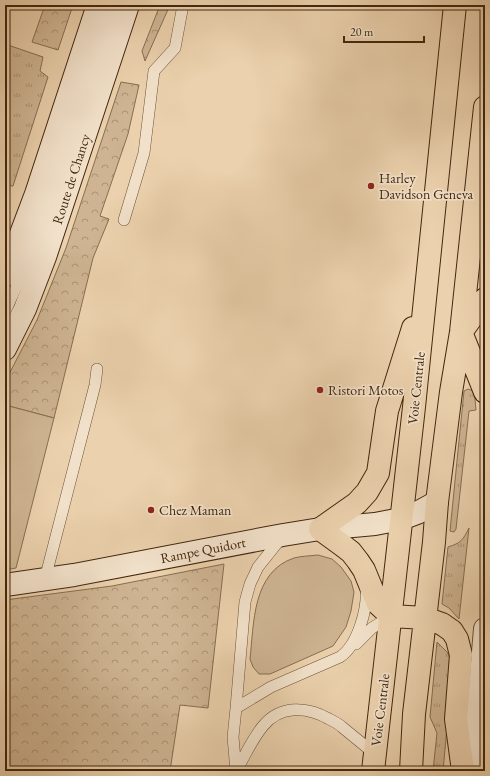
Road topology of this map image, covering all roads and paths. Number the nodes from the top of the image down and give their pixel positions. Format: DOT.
graph roads {
  1 [pos="98,5"];
  2 [pos="113,5"];
  3 [pos="128,5"];
  4 [pos="183,5"];
  5 [pos="456,5"];
  6 [pos="485,107"];
  7 [pos="124,220"];
  8 [pos="5,276"];
  9 [pos="427,279"];
  10 [pos="485,299"];
  11 [pos="5,312"];
  12 [pos="461,332"];
  13 [pos="5,349"];
  14 [pos="97,369"];
  15 [pos="485,392"];
  16 [pos="437,502"];
  17 [pos="401,519"];
  18 [pos="320,529"];
  19 [pos="283,535"];
  20 [pos="364,570"];
  21 [pos="45,579"];
  22 [pos="5,585"];
  23 [pos="391,616"];
  24 [pos="425,618"];
  25 [pos="485,629"];
  26 [pos="347,653"];
  27 [pos="236,708"];
  28 [pos="374,763"];
  29 [pos="411,771"];
  30 [pos="463,771"];
  31 [pos="468,771"];
  1 -- 8 [label="main road"];
  2 -- 11 [label="lane"];
  3 -- 13 [label="main road, Route de Chancy"];
  4 -- 7 [label="lane"];
  5 -- 9 [label="main road, Voie Centrale"];
  6 -- 12 [label="main road"];
  9 -- 17 [label="main road, Voie Centrale"];
  9 -- 18 [label="main road"];
  10 -- 12 [label="main road"];
  12 -- 15 [label="main road"];
  12 -- 16 [label="main road"];
  14 -- 21 [label="lane"];
  16 -- 17 [label="main road, Rampe Quidort"];
  16 -- 24 [label="main road"];
  17 -- 18 [label="main road, Rampe Quidort"];
  17 -- 23 [label="main road, Voie Centrale"];
  18 -- 19 [label="main road, Rampe Quidort"];
  18 -- 20 [label="main road"];
  19 -- 21 [label="main road, Rampe Quidort"];
  19 -- 27 [label="lane"];
  20 -- 23 [label="main road"];
  20 -- 26 [label="lane"];
  21 -- 22 [label="main road, Rampe Quidort"];
  23 -- 24 [label="main road"];
  23 -- 26 [label="lane"];
  23 -- 28 [label="main road, Voie Centrale"];
  24 -- 29 [label="main road"];
  24 -- 30 [label="main road"];
  25 -- 31 [label="main road"];
  26 -- 27 [label="lane"];
  27 -- 28 [label="lane"];
}
